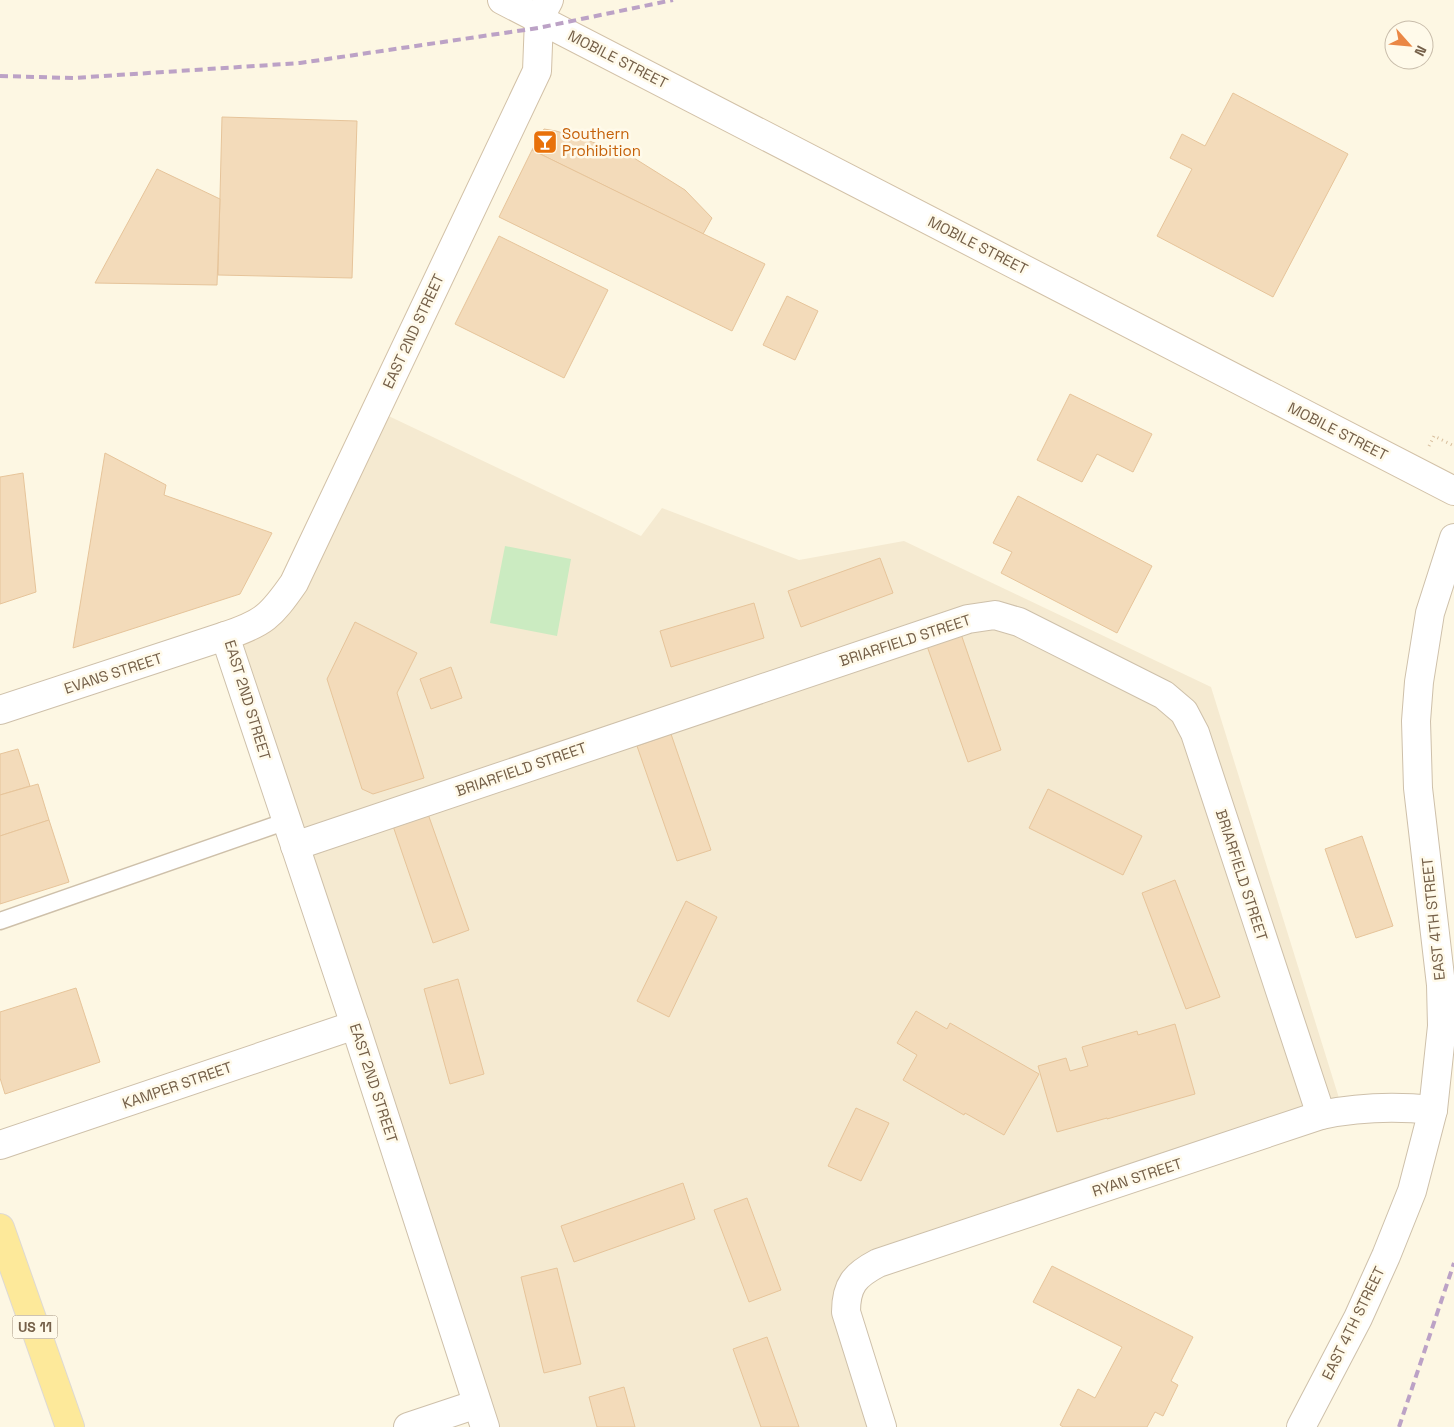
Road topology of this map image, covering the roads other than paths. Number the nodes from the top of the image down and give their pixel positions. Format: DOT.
graph roads {
  1 [pos="502,0"];
  2 [pos="544,10"];
  3 [pos="1454,491"];
  4 [pos="1454,538"];
  5 [pos="225,636"];
  6 [pos="0,710"];
  7 [pos="291,834"];
  8 [pos="0,921"];
  9 [pos="355,1025"];
  10 [pos="1433,1110"];
  11 [pos="1322,1116"];
  12 [pos="0,1145"];
  13 [pos="0,1228"];
  14 [pos="481,1415"];
  15 [pos="70,1427"];
  16 [pos="408,1427"];
  17 [pos="882,1427"];
  18 [pos="1301,1427"];
  1 -- 2 [label="street, MOBILE STREET"];
  2 -- 3 [label="street, MOBILE STREET"];
  2 -- 5 [label="street, EAST 2ND STREET"];
  4 -- 10 [label="street, EAST 4TH STREET"];
  5 -- 6 [label="street, EVANS STREET"];
  5 -- 7 [label="street, EAST 2ND STREET"];
  7 -- 8 [label="lane"];
  7 -- 9 [label="street, EAST 2ND STREET"];
  7 -- 11 [label="street, BRIARFIELD STREET"];
  9 -- 12 [label="street, KAMPER STREET"];
  9 -- 14 [label="street, EAST 2ND STREET"];
  10 -- 11 [label="street, RYAN STREET"];
  10 -- 18 [label="street, EAST 4TH STREET"];
  11 -- 17 [label="street, RYAN STREET"];
  13 -- 15 [label="main road, US 11"];
  14 -- 16 [label="street"];
}
